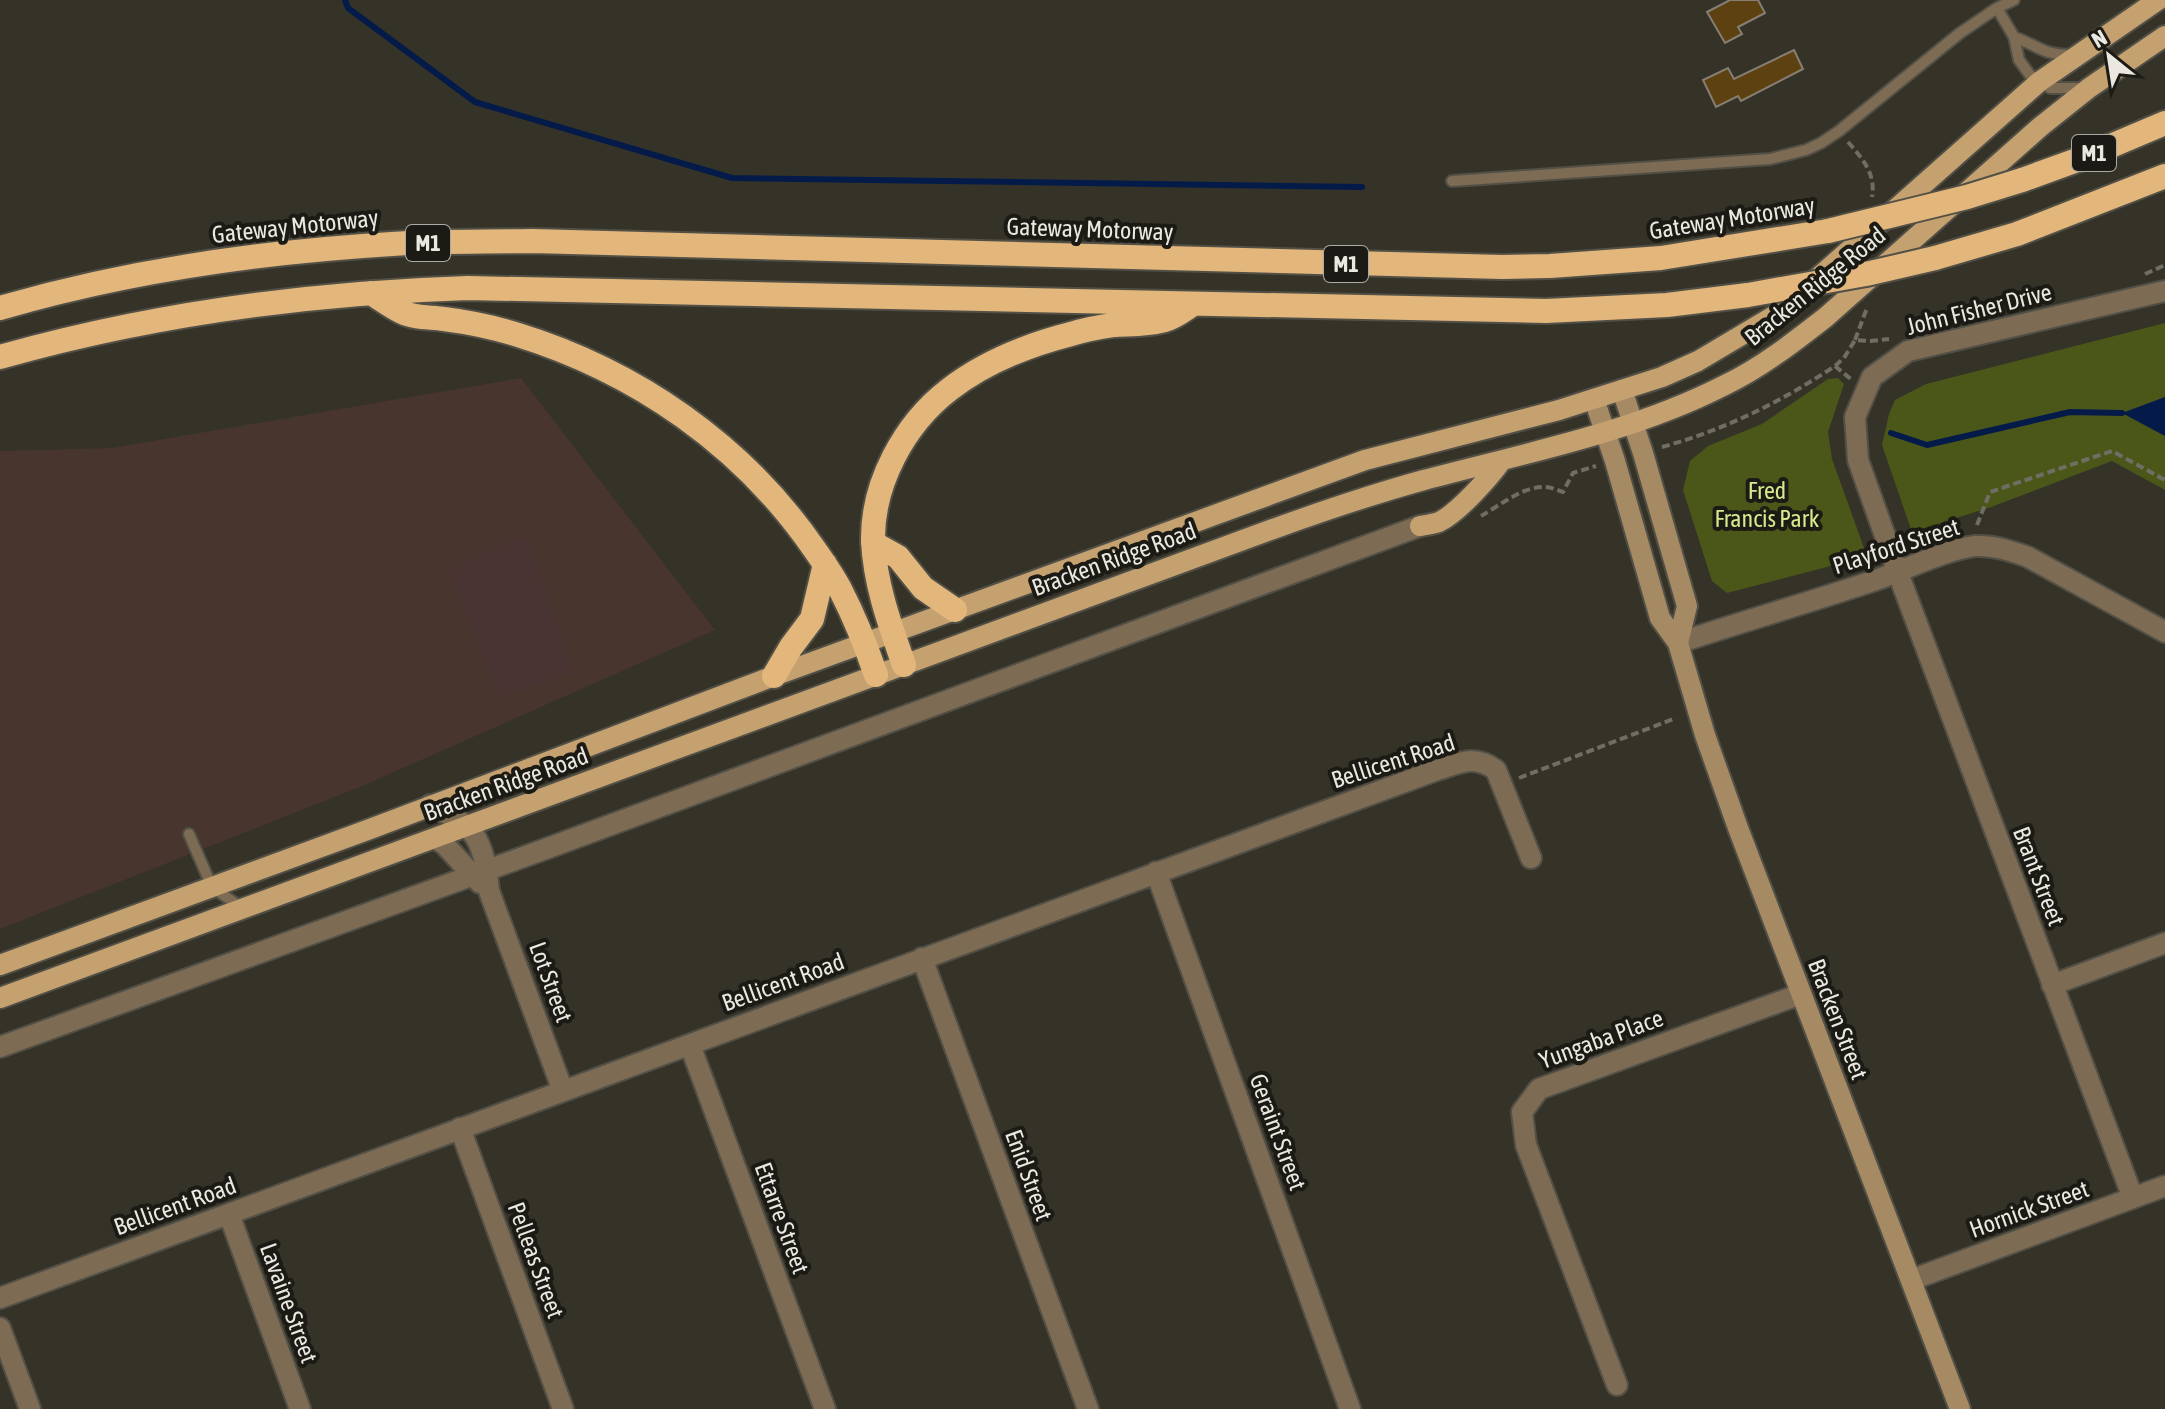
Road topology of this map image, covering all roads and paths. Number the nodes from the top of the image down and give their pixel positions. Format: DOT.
graph roads {
  1 [pos="2014,0"];
  2 [pos="2158,0"];
  3 [pos="1997,8"];
  4 [pos="2165,36"];
  5 [pos="2014,37"];
  6 [pos="2076,55"];
  7 [pos="2039,82"];
  8 [pos="2089,88"];
  9 [pos="2165,123"];
  10 [pos="2165,176"];
  11 [pos="1452,181"];
  12 [pos="2165,291"];
  13 [pos="371,293"];
  14 [pos="1195,303"];
  15 [pos="0,308"];
  16 [pos="0,357"];
  17 [pos="1835,366"];
  18 [pos="1855,382"];
  19 [pos="1622,390"];
  20 [pos="1594,399"];
  21 [pos="1633,422"];
  22 [pos="1605,431"];
  23 [pos="1502,460"];
  24 [pos="1597,466"];
  25 [pos="2165,480"];
  26 [pos="1474,519"];
  27 [pos="1977,525"];
  28 [pos="1420,526"];
  29 [pos="873,543"];
  30 [pos="825,564"];
  31 [pos="1898,572"];
  32 [pos="955,610"];
  33 [pos="2165,632"];
  34 [pos="893,633"];
  35 [pos="1678,643"];
  36 [pos="865,644"];
  37 [pos="904,665"];
  38 [pos="876,675"];
  39 [pos="774,676"];
  40 [pos="1676,718"];
  41 [pos="1513,780"];
  42 [pos="430,805"];
  43 [pos="466,826"];
  44 [pos="189,834"];
  45 [pos="435,838"];
  46 [pos="1531,858"];
  47 [pos="1156,872"];
  48 [pos="479,873"];
  49 [pos="212,887"];
  50 [pos="243,909"];
  51 [pos="2165,943"];
  52 [pos="922,958"];
  53 [pos="0,965"];
  54 [pos="2052,985"];
  55 [pos="1801,994"];
  56 [pos="0,998"];
  57 [pos="690,1045"];
  58 [pos="0,1047"];
  59 [pos="563,1091"];
  60 [pos="460,1128"];
  61 [pos="2165,1186"];
  62 [pos="2133,1198"];
  63 [pos="229,1214"];
  64 [pos="1911,1280"];
  65 [pos="0,1298"];
  66 [pos="0,1328"];
  67 [pos="1617,1385"];
  68 [pos="30,1409"];
  69 [pos="300,1409"];
  70 [pos="563,1409"];
  71 [pos="825,1409"];
  72 [pos="1088,1409"];
  73 [pos="1350,1409"];
  74 [pos="1960,1409"];
  1 -- 3 [label="lane"];
  2 -- 6 [label="main road, Bracken Ridge Road"];
  3 -- 5 [label="lane"];
  3 -- 11 [label="lane"];
  4 -- 8 [label="main road, Bracken Ridge Road"];
  5 -- 6 [label="lane"];
  5 -- 7 [label="lane"];
  6 -- 7 [label="main road, Bracken Ridge Road"];
  7 -- 8 [label="lane"];
  7 -- 19 [label="main road, Bracken Ridge Road"];
  8 -- 21 [label="main road, Bracken Ridge Road"];
  9 -- 15 [label="highway, Gateway Motorway / M1, bridge"];
  10 -- 14 [label="highway, M1, bridge"];
  12 -- 31 [label="street, John Fisher Drive"];
  13 -- 14 [label="highway, M1"];
  13 -- 16 [label="highway, M1"];
  13 -- 30 [label="highway"];
  14 -- 29 [label="highway"];
  17 -- 18 [label="path"];
  19 -- 20 [label="main road, Bracken Ridge Road"];
  19 -- 21 [label="street, Bracken Street"];
  20 -- 22 [label="street, Bracken Street"];
  20 -- 32 [label="main road, Bracken Ridge Road"];
  21 -- 22 [label="main road, Bracken Ridge Road"];
  21 -- 35 [label="street, Bracken Street"];
  22 -- 23 [label="main road, Bracken Ridge Road"];
  22 -- 35 [label="street, Bracken Street"];
  23 -- 28 [label="main road"];
  23 -- 37 [label="main road, Bracken Ridge Road"];
  24 -- 26 [label="path"];
  25 -- 27 [label="path"];
  28 -- 48 [label="street"];
  29 -- 32 [label="highway"];
  29 -- 34 [label="highway"];
  30 -- 36 [label="highway"];
  30 -- 39 [label="highway"];
  31 -- 33 [label="street, Playford Street"];
  31 -- 35 [label="street, Playford Street"];
  31 -- 54 [label="street, Brant Street"];
  32 -- 34 [label="main road, Bracken Ridge Road"];
  34 -- 36 [label="main road, Bracken Ridge Road"];
  34 -- 37 [label="highway"];
  35 -- 55 [label="street, Bracken Street"];
  36 -- 38 [label="highway"];
  36 -- 39 [label="main road, Bracken Ridge Road"];
  37 -- 38 [label="main road, Bracken Ridge Road"];
  38 -- 43 [label="main road, Bracken Ridge Road"];
  39 -- 42 [label="main road, Bracken Ridge Road"];
  40 -- 41 [label="path"];
  42 -- 43 [label="street"];
  42 -- 49 [label="main road, Bracken Ridge Road"];
  43 -- 45 [label="main road, Bracken Ridge Road"];
  43 -- 48 [label="street, Lot Street"];
  44 -- 49 [label="lane"];
  45 -- 48 [label="street"];
  45 -- 50 [label="main road, Bracken Ridge Road"];
  46 -- 47 [label="street, Bellicent Road"];
  47 -- 52 [label="street, Bellicent Road"];
  47 -- 73 [label="street, Geraint Street"];
  48 -- 58 [label="street"];
  48 -- 59 [label="street, Lot Street"];
  49 -- 50 [label="lane"];
  49 -- 53 [label="main road, Bracken Ridge Road"];
  50 -- 56 [label="main road, Bracken Ridge Road"];
  51 -- 54 [label="street"];
  52 -- 57 [label="street, Bellicent Road"];
  52 -- 72 [label="street, Enid Street"];
  54 -- 62 [label="street, Brant Street"];
  55 -- 64 [label="street, Bracken Street"];
  55 -- 67 [label="street, Yungaba Place"];
  57 -- 59 [label="street, Bellicent Road"];
  57 -- 71 [label="street, Ettarre Street"];
  59 -- 60 [label="street, Bellicent Road"];
  60 -- 63 [label="street, Bellicent Road"];
  60 -- 70 [label="street, Pelleas Street"];
  61 -- 62 [label="street, Hornick Street"];
  62 -- 64 [label="street, Hornick Street"];
  63 -- 65 [label="street, Bellicent Road"];
  63 -- 69 [label="street, Lavaine Street"];
  64 -- 74 [label="street, Bracken Street"];
  66 -- 68 [label="street"];
}
